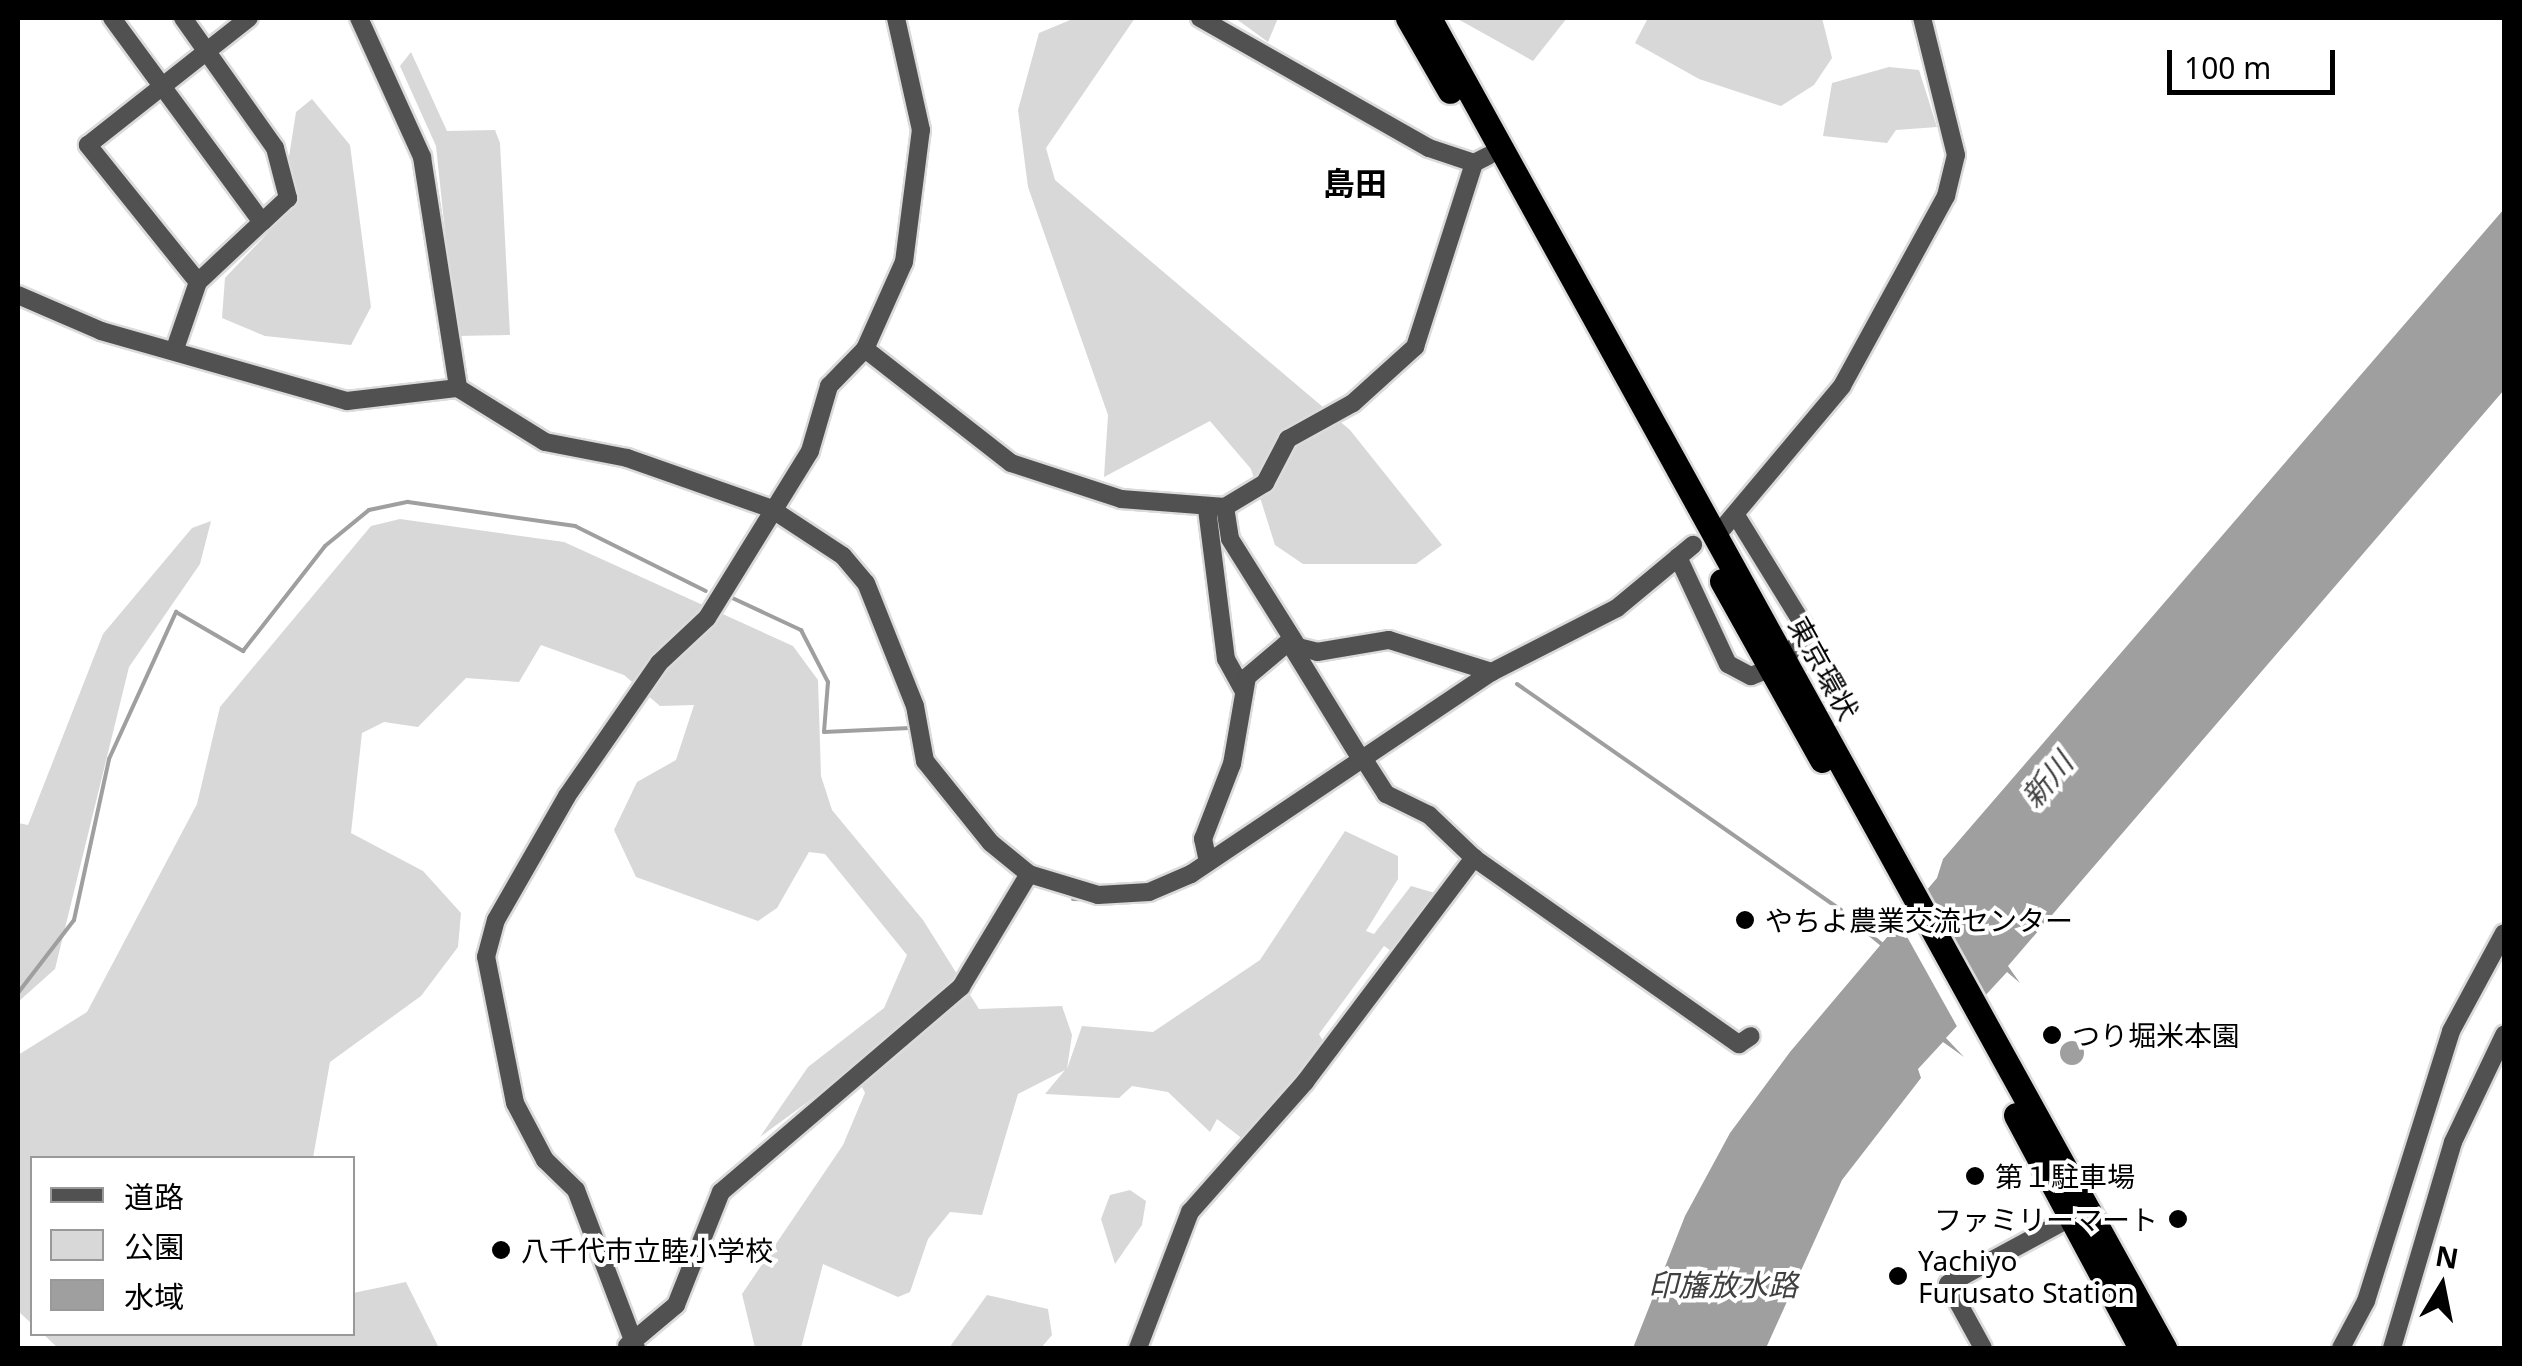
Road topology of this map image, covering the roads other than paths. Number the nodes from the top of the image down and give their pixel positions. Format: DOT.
graph roads {
  1 [pos="112,18"];
  2 [pos="183,18"];
  3 [pos="249,18"];
  4 [pos="358,18"];
  5 [pos="896,18"];
  6 [pos="1200,18"];
  7 [pos="1408,18"];
  8 [pos="1429,18"];
  9 [pos="1922,18"];
  10 [pos="210,54"];
  11 [pos="164,88"];
  12 [pos="1481,129"];
  13 [pos="1481,160"];
  14 [pos="262,222"];
  15 [pos="198,282"];
  16 [pos="1570,288"];
  17 [pos="19,303"];
  18 [pos="176,346"];
  19 [pos="865,349"];
  20 [pos="458,388"];
  21 [pos="770,508"];
  22 [pos="1216,508"];
  23 [pos="1693,545"];
  24 [pos="1678,558"];
  25 [pos="1296,648"];
  26 [pos="1778,664"];
  27 [pos="1492,672"];
  28 [pos="1243,690"];
  29 [pos="1362,758"];
  30 [pos="1474,858"];
  31 [pos="1208,862"];
  32 [pos="1029,874"];
  33 [pos="2504,933"];
  34 [pos="2504,1035"];
  35 [pos="1751,1036"];
  36 [pos="2077,1214"];
  37 [pos="631,1346"];
  38 [pos="1138,1348"];
  39 [pos="1983,1348"];
  40 [pos="2141,1348"];
  41 [pos="2164,1348"];
  42 [pos="2341,1348"];
  43 [pos="2392,1348"];
  1 -- 11 [label="street"];
  2 -- 10 [label="street"];
  3 -- 10 [label="street"];
  4 -- 20 [label="street"];
  5 -- 19 [label="street"];
  6 -- 13 [label="street"];
  7 -- 12 [label="highway, 東京環状"];
  8 -- 12 [label="highway, 東京環状"];
  9 -- 26 [label="street"];
  10 -- 11 [label="street"];
  10 -- 14 [label="street"];
  11 -- 14 [label="street"];
  11 -- 15 [label="street"];
  12 -- 13 [label="highway, 東京環状"];
  12 -- 16 [label="highway, 東京環状"];
  13 -- 16 [label="highway, 東京環状"];
  13 -- 22 [label="street"];
  14 -- 15 [label="street"];
  15 -- 18 [label="street"];
  16 -- 26 [label="highway, 東京環状"];
  17 -- 18 [label="street"];
  18 -- 20 [label="street"];
  19 -- 21 [label="street"];
  19 -- 22 [label="street"];
  20 -- 21 [label="street"];
  21 -- 32 [label="street"];
  21 -- 37 [label="street"];
  22 -- 25 [label="street"];
  22 -- 28 [label="street"];
  23 -- 24 [label="street"];
  24 -- 26 [label="street"];
  24 -- 27 [label="street"];
  25 -- 27 [label="street"];
  25 -- 28 [label="street"];
  25 -- 29 [label="street"];
  26 -- 36 [label="highway, 東京環状"];
  27 -- 29 [label="street"];
  28 -- 31 [label="street"];
  29 -- 30 [label="street"];
  29 -- 31 [label="street"];
  30 -- 35 [label="street"];
  30 -- 38 [label="street"];
  31 -- 32 [label="street"];
  32 -- 37 [label="street"];
  33 -- 42 [label="street"];
  34 -- 43 [label="street"];
  36 -- 39 [label="street"];
  36 -- 40 [label="highway, 東京環状"];
  36 -- 41 [label="highway, 東京環状"];
}
